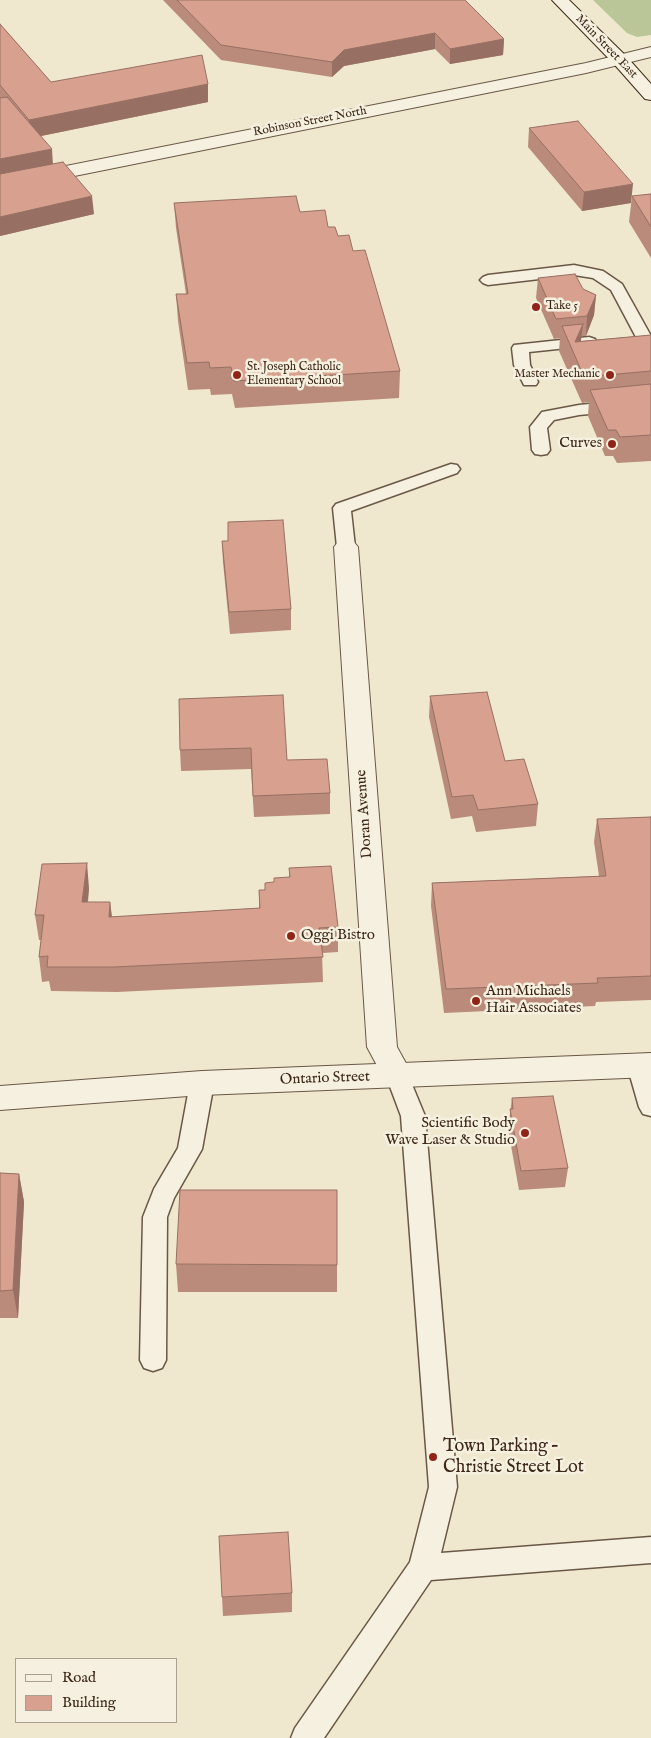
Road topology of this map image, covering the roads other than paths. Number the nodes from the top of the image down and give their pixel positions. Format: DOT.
graph roads {
  1 [pos="560,0"];
  2 [pos="651,52"];
  3 [pos="620,60"];
  4 [pos="651,95"];
  5 [pos="0,185"];
  6 [pos="488,280"];
  7 [pos="647,336"];
  8 [pos="624,338"];
  9 [pos="606,340"];
  10 [pos="530,382"];
  11 [pos="651,403"];
  12 [pos="541,450"];
  13 [pos="451,468"];
  14 [pos="346,547"];
  15 [pos="645,1065"];
  16 [pos="398,1076"];
  17 [pos="202,1083"];
  18 [pos="0,1098"];
  19 [pos="651,1107"];
  20 [pos="153,1360"];
  21 [pos="651,1550"];
  22 [pos="423,1567"];
  23 [pos="306,1738"];
  1 -- 3 [label="street, Main Street East"];
  2 -- 3 [label="street, Robinson Street North"];
  3 -- 4 [label="street, Main Street East"];
  3 -- 5 [label="street, Robinson Street North"];
  6 -- 7 [label="lane"];
  7 -- 8 [label="lane"];
  9 -- 10 [label="lane"];
  11 -- 12 [label="lane"];
  13 -- 14 [label="lane"];
  14 -- 16 [label="street, Doran Avenue"];
  15 -- 16 [label="street, Ontario Street"];
  15 -- 19 [label="lane"];
  16 -- 17 [label="street, Ontario Street"];
  16 -- 22 [label="lane"];
  17 -- 18 [label="street, Ontario Street"];
  17 -- 20 [label="lane"];
  21 -- 22 [label="lane"];
  22 -- 23 [label="lane"];
}
